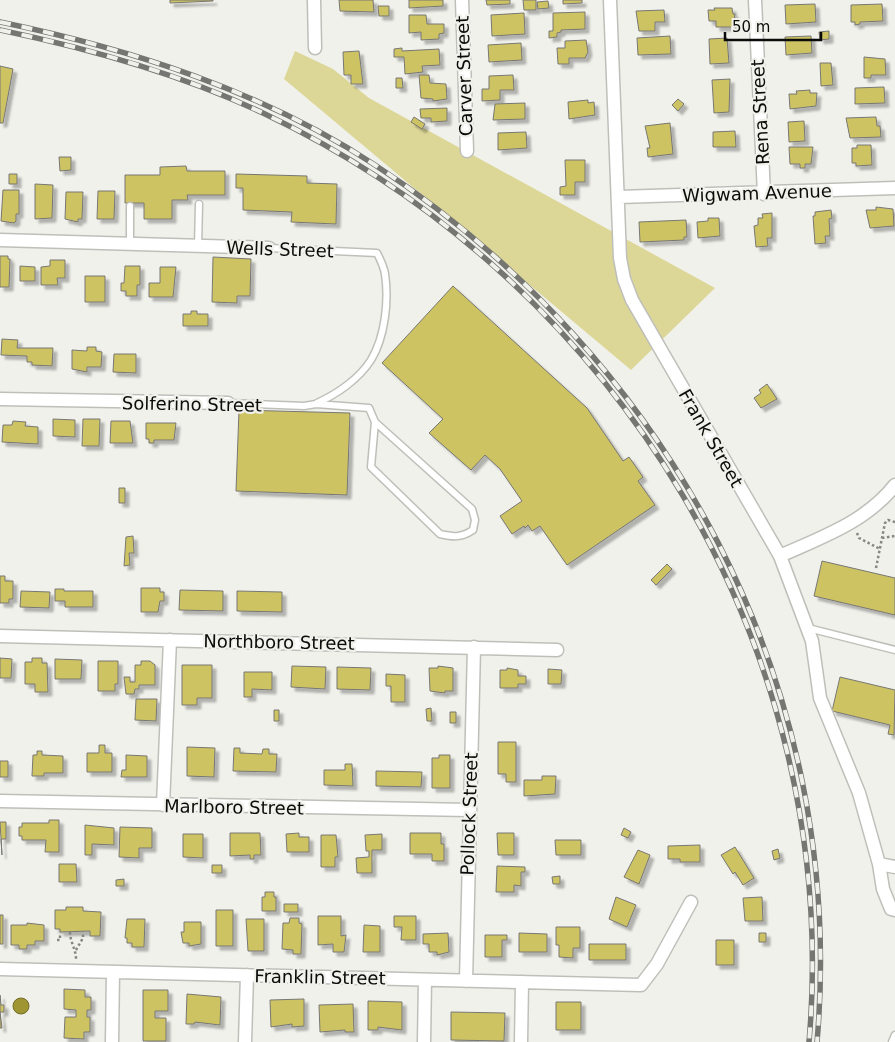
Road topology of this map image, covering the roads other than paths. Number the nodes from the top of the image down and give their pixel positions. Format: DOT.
graph roads {
  1 [pos="314,0"];
  2 [pos="462,0"];
  3 [pos="610,0"];
  4 [pos="755,0"];
  5 [pos="316,48"];
  6 [pos="467,152"];
  7 [pos="895,188"];
  8 [pos="764,194"];
  9 [pos="619,197"];
  10 [pos="199,204"];
  11 [pos="130,206"];
  12 [pos="0,240"];
  13 [pos="130,244"];
  14 [pos="198,246"];
  15 [pos="269,248"];
  16 [pos="0,399"];
  17 [pos="228,403"];
  18 [pos="316,404"];
  19 [pos="374,422"];
  20 [pos="895,484"];
  21 [pos="780,556"];
  22 [pos="808,628"];
  23 [pos="0,636"];
  24 [pos="170,640"];
  25 [pos="474,647"];
  26 [pos="558,650"];
  27 [pos="895,650"];
  28 [pos="0,801"];
  29 [pos="163,805"];
  30 [pos="469,810"];
  31 [pos="879,864"];
  32 [pos="895,867"];
  33 [pos="691,902"];
  34 [pos="895,910"];
  35 [pos="0,969"];
  36 [pos="113,972"];
  37 [pos="246,976"];
  38 [pos="425,980"];
  39 [pos="466,981"];
  40 [pos="522,982"];
  41 [pos="895,1035"];
  42 [pos="112,1042"];
  43 [pos="246,1042"];
  44 [pos="424,1042"];
  45 [pos="521,1042"];
  46 [pos="892,1042"];
  1 -- 5 [label="street"];
  2 -- 6 [label="street, Carver Street"];
  3 -- 9 [label="street, Frank Street"];
  4 -- 8 [label="street, Rena Street"];
  7 -- 8 [label="street, Wigwam Avenue"];
  8 -- 9 [label="street, Wigwam Avenue"];
  9 -- 21 [label="street, Frank Street"];
  10 -- 14 [label="lane"];
  11 -- 13 [label="lane"];
  12 -- 13 [label="street, Wells Street"];
  13 -- 14 [label="street, Wells Street"];
  14 -- 15 [label="street, Wells Street"];
  15 -- 18 [label="lane, Wells Street"];
  16 -- 17 [label="street, Solferino Street"];
  17 -- 18 [label="lane, Solferino Street"];
  18 -- 19 [label="lane, Solferino Street"];
  19 -- 19 [label="lane, Solferino Street"];
  20 -- 21 [label="street"];
  21 -- 22 [label="street, Frank Street"];
  22 -- 27 [label="lane"];
  22 -- 31 [label="street, Frank Street"];
  23 -- 24 [label="street, Northboro Street"];
  24 -- 25 [label="street, Northboro Street"];
  24 -- 29 [label="street"];
  25 -- 26 [label="street, Northboro Street"];
  25 -- 30 [label="street, Pollock Street"];
  28 -- 29 [label="street, Marlboro Street"];
  29 -- 30 [label="street, Marlboro Street"];
  30 -- 39 [label="street, Pollock Street"];
  31 -- 32 [label="street"];
  31 -- 34 [label="street, Frank Street"];
  33 -- 40 [label="street, Franklin Street"];
  35 -- 36 [label="street, Franklin Street"];
  36 -- 37 [label="street, Franklin Street"];
  36 -- 42 [label="street"];
  37 -- 38 [label="street, Franklin Street"];
  37 -- 43 [label="street"];
  38 -- 39 [label="street, Franklin Street"];
  38 -- 44 [label="street"];
  39 -- 40 [label="street, Franklin Street"];
  40 -- 45 [label="street"];
  41 -- 46 [label="lane"];
}
